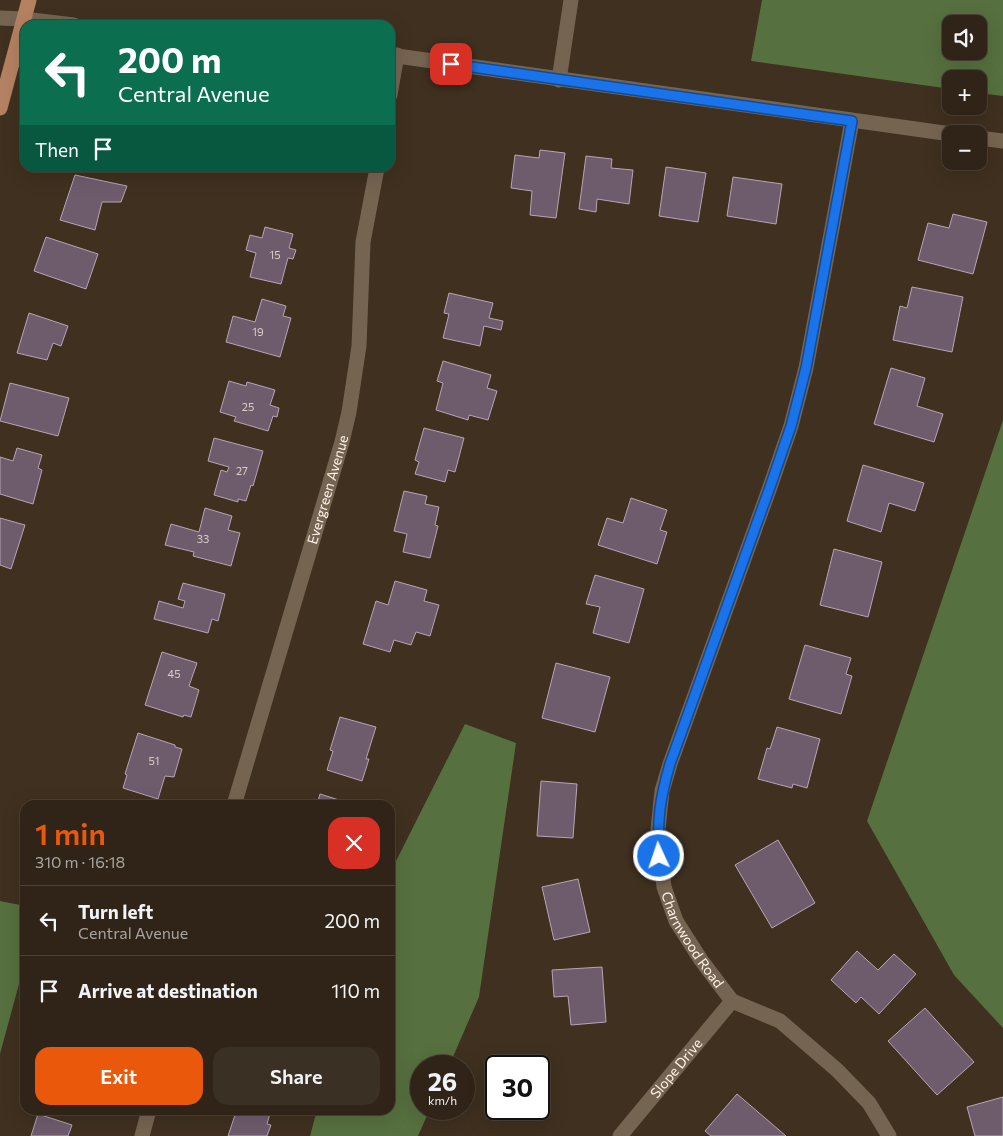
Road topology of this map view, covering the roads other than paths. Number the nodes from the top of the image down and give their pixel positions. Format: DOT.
graph roads {
  1 [pos="29,0"];
  2 [pos="571,0"];
  3 [pos="0,18"];
  4 [pos="23,18"];
  5 [pos="38,20"];
  6 [pos="20,30"];
  7 [pos="395,55"];
  8 [pos="559,80"];
  9 [pos="0,108"];
  10 [pos="852,121"];
  11 [pos="942,133"];
  12 [pos="987,139"];
  13 [pos="1003,141"];
  14 [pos="376,172"];
  15 [pos="235,800"];
  16 [pos="732,1001"];
  17 [pos="148,1115"];
  18 [pos="142,1136"];
  19 [pos="620,1136"];
  20 [pos="889,1136"];
  1 -- 4 [label="main road"];
  2 -- 8 [label="street"];
  3 -- 4 [label="street"];
  4 -- 5 [label="street"];
  6 -- 9 [label="main road"];
  7 -- 8 [label="street"];
  8 -- 10 [label="street"];
  10 -- 11 [label="street"];
  10 -- 16 [label="street, Charnwood Road"];
  12 -- 13 [label="street"];
  14 -- 15 [label="street, Evergreen Avenue"];
  16 -- 19 [label="street, Slope Drive"];
  16 -- 20 [label="street, Charnwood Road"];
  17 -- 18 [label="street"];
}
